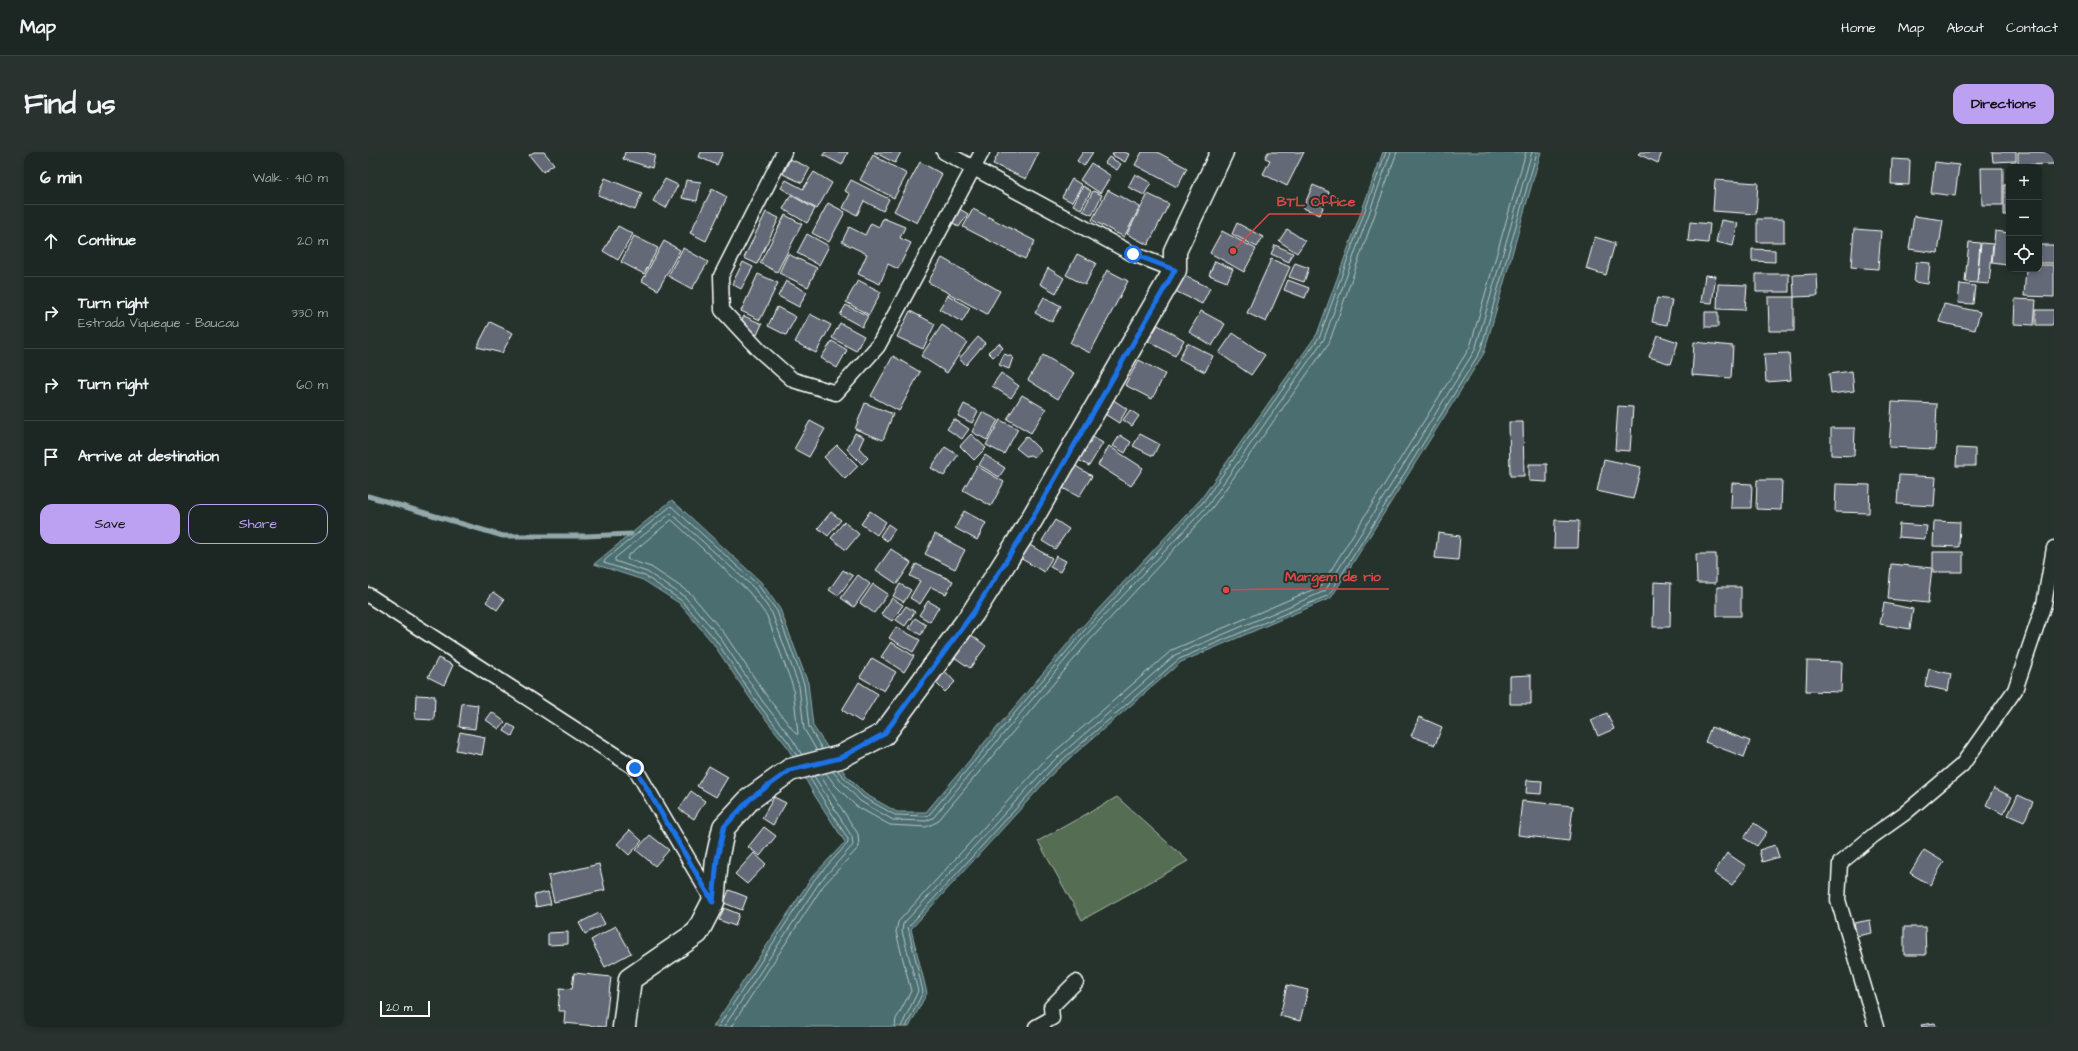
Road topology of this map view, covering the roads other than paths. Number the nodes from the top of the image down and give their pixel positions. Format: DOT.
graph roads {
  1 [pos="784,152"];
  2 [pos="944,152"];
  3 [pos="982,152"];
  4 [pos="1222,152"];
  5 [pos="974,169"];
  6 [pos="1175,270"];
  7 [pos="2054,548"];
  8 [pos="368,595"];
  9 [pos="713,902"];
  10 [pos="1076,982"];
  11 [pos="624,1027"];
  12 [pos="1036,1027"];
  13 [pos="1876,1027"];
  1 -- 5 [label="street"];
  2 -- 5 [label="street"];
  3 -- 5 [label="street"];
  4 -- 6 [label="main road"];
  5 -- 6 [label="street"];
  6 -- 9 [label="main road"];
  7 -- 13 [label="street"];
  8 -- 9 [label="street"];
  9 -- 11 [label="main road"];
  10 -- 12 [label="street"];
}
